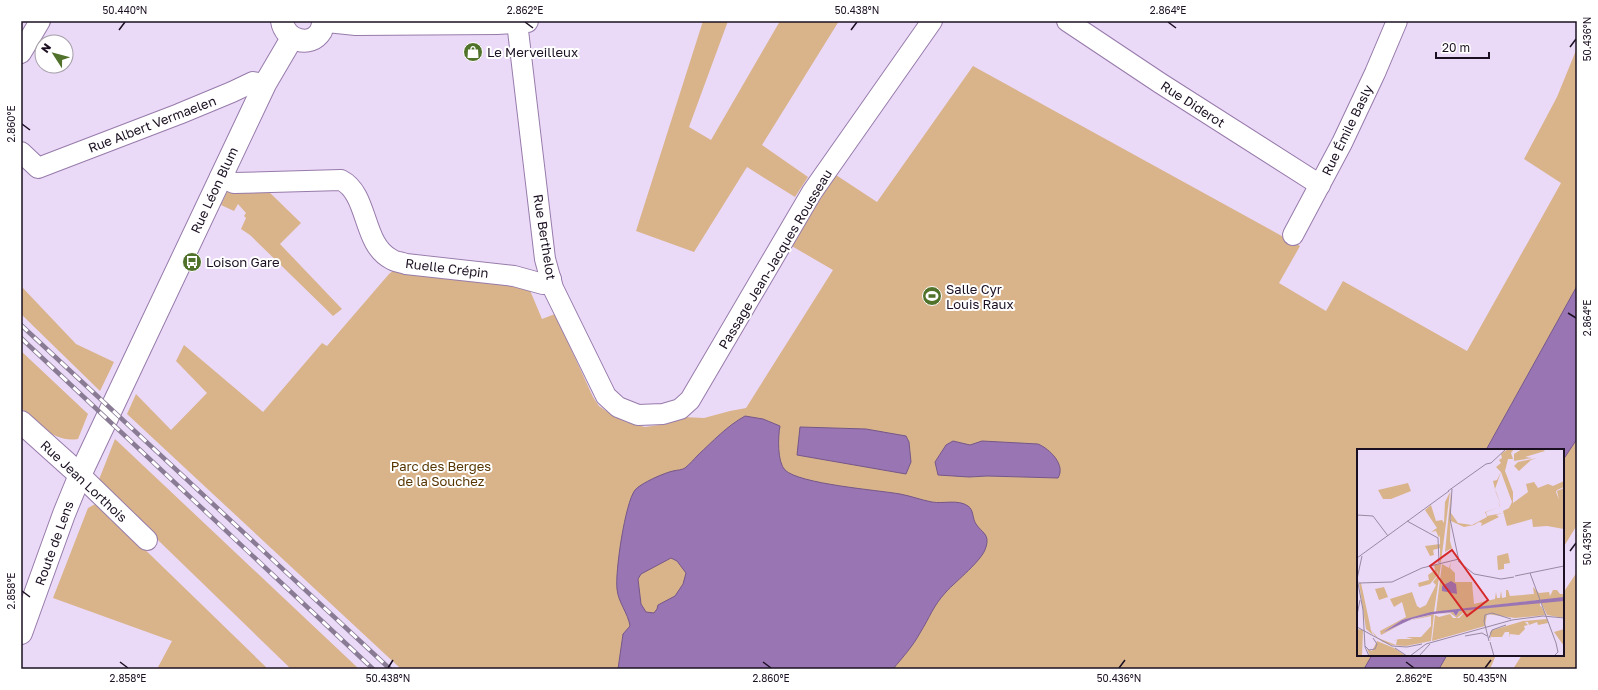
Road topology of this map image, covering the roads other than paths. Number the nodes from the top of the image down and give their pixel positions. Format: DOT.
graph roads {
  1 [pos="40,21"];
  2 [pos="324,21"];
  3 [pos="327,21"];
  4 [pos="932,21"];
  5 [pos="1067,21"];
  6 [pos="1396,21"];
  7 [pos="522,22"];
  8 [pos="287,30"];
  9 [pos="21,53"];
  10 [pos="265,84"];
  11 [pos="21,152"];
  12 [pos="220,177"];
  13 [pos="1320,185"];
  14 [pos="1293,235"];
  15 [pos="551,280"];
  16 [pos="690,400"];
  17 [pos="21,422"];
  18 [pos="80,476"];
  19 [pos="147,540"];
  20 [pos="21,633"];
  1 -- 9 [label="street"];
  2 -- 8 [label="street"];
  3 -- 7 [label="street"];
  4 -- 16 [label="street, Passage Jean-Jacques Rousseau"];
  5 -- 13 [label="street, Rue Diderot"];
  6 -- 13 [label="street, Rue Émile Basly"];
  7 -- 15 [label="street, Rue Berthelot"];
  8 -- 10 [label="street, Rue Léon Blum"];
  10 -- 11 [label="street, Rue Albert Vermaelen"];
  10 -- 12 [label="street, Rue Léon Blum"];
  12 -- 15 [label="street, Ruelle Crépin"];
  12 -- 18 [label="street, Rue Léon Blum"];
  13 -- 14 [label="street, Rue Émile Basly"];
  15 -- 16 [label="street, Rue Berthelot"];
  17 -- 18 [label="street, Rue Jean Lorthois"];
  18 -- 19 [label="street, Rue Jean Lorthois"];
  18 -- 20 [label="street, Route de Lens"];
}
